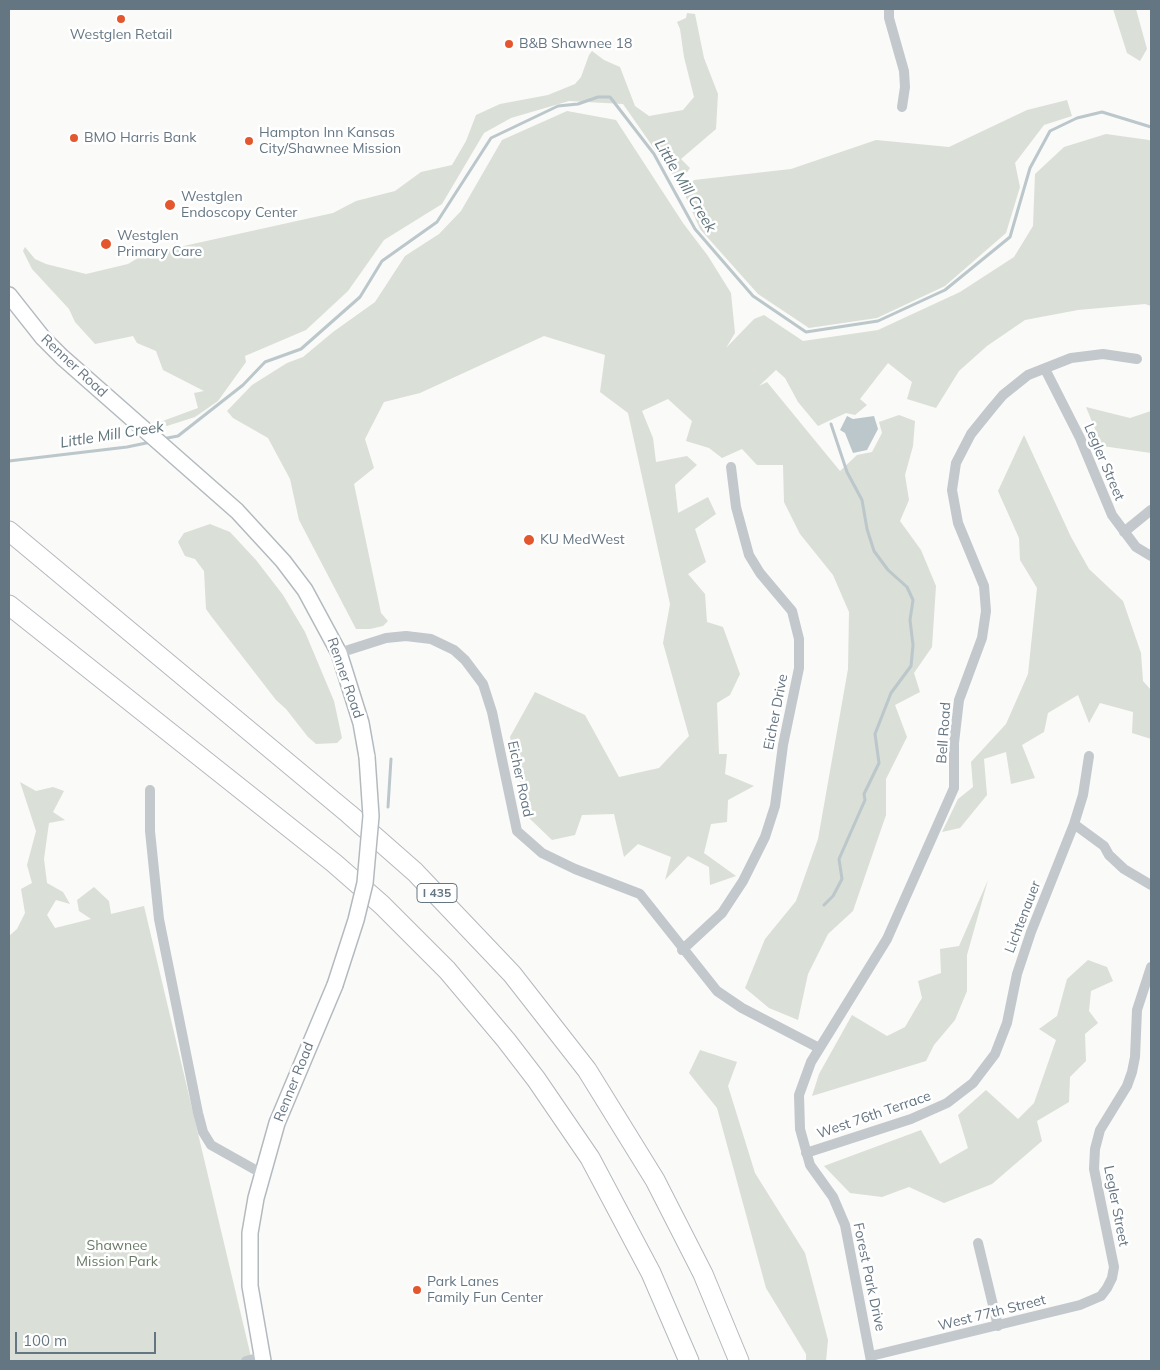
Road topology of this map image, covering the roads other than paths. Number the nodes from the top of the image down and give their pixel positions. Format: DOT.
graph roads {
  1 [pos="888,9"];
  2 [pos="902,107"];
  3 [pos="9,295"];
  4 [pos="1137,359"];
  5 [pos="1045,368"];
  6 [pos="731,467"];
  7 [pos="1151,510"];
  8 [pos="9,531"];
  9 [pos="1124,532"];
  10 [pos="1151,556"];
  11 [pos="9,605"];
  12 [pos="339,653"];
  13 [pos="1089,756"];
  14 [pos="150,790"];
  15 [pos="1074,824"];
  16 [pos="1151,884"];
  17 [pos="682,950"];
  18 [pos="1151,967"];
  19 [pos="819,1048"];
  20 [pos="973,1083"];
  21 [pos="806,1153"];
  22 [pos="261,1173"];
  23 [pos="978,1244"];
  24 [pos="1110,1282"];
  25 [pos="998,1326"];
  26 [pos="262,1359"];
  27 [pos="871,1359"];
  28 [pos="246,1361"];
  29 [pos="689,1361"];
  30 [pos="739,1361"];
  1 -- 2 [label="street"];
  3 -- 12 [label="main road, Renner Road"];
  4 -- 5 [label="street, Bell Road"];
  5 -- 9 [label="street, Legler Street"];
  5 -- 19 [label="street, Bell Road"];
  6 -- 17 [label="street, Eicher Drive"];
  7 -- 9 [label="street"];
  8 -- 30 [label="highway, I 435"];
  9 -- 10 [label="street, Legler Street"];
  11 -- 29 [label="highway"];
  12 -- 17 [label="street, Eicher Road"];
  12 -- 22 [label="main road, Renner Road, bridge"];
  13 -- 15 [label="street, Lichtenauer"];
  14 -- 22 [label="street"];
  15 -- 16 [label="street"];
  15 -- 20 [label="street, Lichtenauer"];
  17 -- 19 [label="street, Eicher Road"];
  18 -- 24 [label="street, Legler Street"];
  19 -- 21 [label="street, Forest Park Drive"];
  20 -- 21 [label="street, West 76th Terrace"];
  21 -- 27 [label="street, Forest Park Drive"];
  22 -- 26 [label="main road, Renner Road"];
  23 -- 25 [label="street"];
  24 -- 25 [label="street, West 77th Street"];
  25 -- 27 [label="street, West 77th Street"];
  26 -- 28 [label="street"];
}
